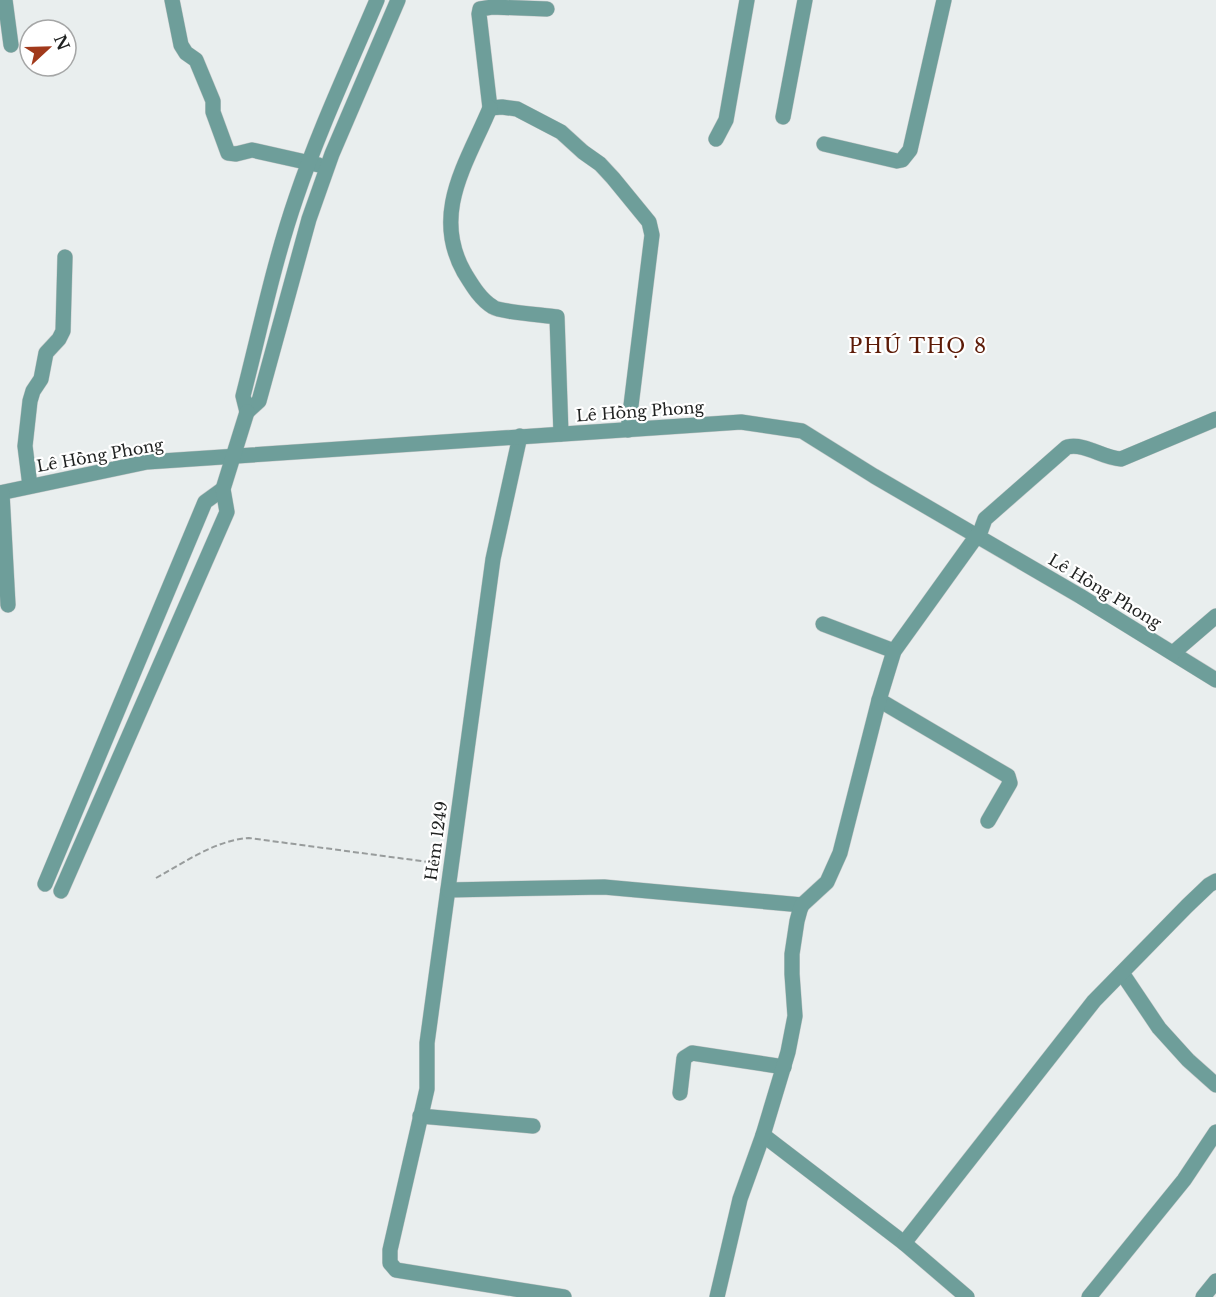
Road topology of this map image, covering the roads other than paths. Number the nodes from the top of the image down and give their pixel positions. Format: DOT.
graph roads {
  1 [pos="5,0"];
  2 [pos="172,0"];
  3 [pos="378,0"];
  4 [pos="398,0"];
  5 [pos="747,0"];
  6 [pos="805,0"];
  7 [pos="944,0"];
  8 [pos="547,9"];
  9 [pos="10,45"];
  10 [pos="490,108"];
  11 [pos="783,117"];
  12 [pos="716,139"];
  13 [pos="824,144"];
  14 [pos="309,162"];
  15 [pos="327,167"];
  16 [pos="65,256"];
  17 [pos="247,412"];
  18 [pos="1216,419"];
  19 [pos="628,430"];
  20 [pos="561,434"];
  21 [pos="520,436"];
  22 [pos="235,455"];
  23 [pos="30,486"];
  24 [pos="223,489"];
  25 [pos="1,493"];
  26 [pos="975,535"];
  27 [pos="8,605"];
  28 [pos="1216,616"];
  29 [pos="823,624"];
  30 [pos="894,651"];
  31 [pos="1173,653"];
  32 [pos="1214,675"];
  33 [pos="879,700"];
  34 [pos="118,708"];
  35 [pos="138,715"];
  36 [pos="988,821"];
  37 [pos="1216,881"];
  38 [pos="45,884"];
  39 [pos="448,890"];
  40 [pos="61,891"];
  41 [pos="802,905"];
  42 [pos="1122,973"];
  43 [pos="784,1067"];
  44 [pos="1216,1085"];
  45 [pos="680,1093"];
  46 [pos="420,1116"];
  47 [pos="533,1126"];
  48 [pos="1216,1132"];
  49 [pos="764,1135"];
  50 [pos="904,1243"];
  51 [pos="1216,1281"];
  52 [pos="564,1297"];
  53 [pos="717,1297"];
  54 [pos="967,1297"];
  55 [pos="1089,1297"];
  56 [pos="1203,1297"];
  1 -- 9 [label="street"];
  2 -- 14 [label="street"];
  3 -- 14 [label="street"];
  4 -- 15 [label="street"];
  5 -- 12 [label="street"];
  6 -- 11 [label="street"];
  7 -- 13 [label="street"];
  8 -- 10 [label="street"];
  10 -- 19 [label="street"];
  10 -- 20 [label="street"];
  14 -- 15 [label="street"];
  14 -- 17 [label="street"];
  15 -- 17 [label="street"];
  16 -- 23 [label="street"];
  17 -- 22 [label="street"];
  18 -- 26 [label="street"];
  19 -- 20 [label="street, Lê Hồng Phong"];
  19 -- 26 [label="street, Lê Hồng Phong"];
  20 -- 21 [label="street, Lê Hồng Phong"];
  21 -- 22 [label="street, Lê Hồng Phong"];
  21 -- 39 [label="street, Hẻm 1249"];
  22 -- 23 [label="street, Lê Hồng Phong"];
  22 -- 24 [label="street"];
  23 -- 25 [label="street, Lê Hồng Phong"];
  24 -- 34 [label="street"];
  24 -- 35 [label="street"];
  25 -- 27 [label="street"];
  26 -- 30 [label="street"];
  26 -- 31 [label="street, Lê Hồng Phong"];
  28 -- 31 [label="street"];
  29 -- 30 [label="street"];
  30 -- 33 [label="street"];
  31 -- 32 [label="street, Lê Hồng Phong"];
  33 -- 36 [label="street"];
  33 -- 41 [label="street"];
  34 -- 35 [label="street"];
  34 -- 38 [label="street"];
  35 -- 40 [label="street"];
  37 -- 42 [label="street"];
  39 -- 41 [label="street"];
  39 -- 46 [label="street, Hẻm 1249"];
  41 -- 43 [label="street"];
  42 -- 44 [label="street"];
  42 -- 50 [label="street"];
  43 -- 45 [label="street"];
  43 -- 49 [label="street"];
  46 -- 47 [label="street"];
  46 -- 52 [label="street, Hẻm 1249"];
  48 -- 55 [label="street"];
  49 -- 50 [label="street"];
  49 -- 53 [label="street"];
  50 -- 54 [label="street"];
  51 -- 56 [label="street"];
}
